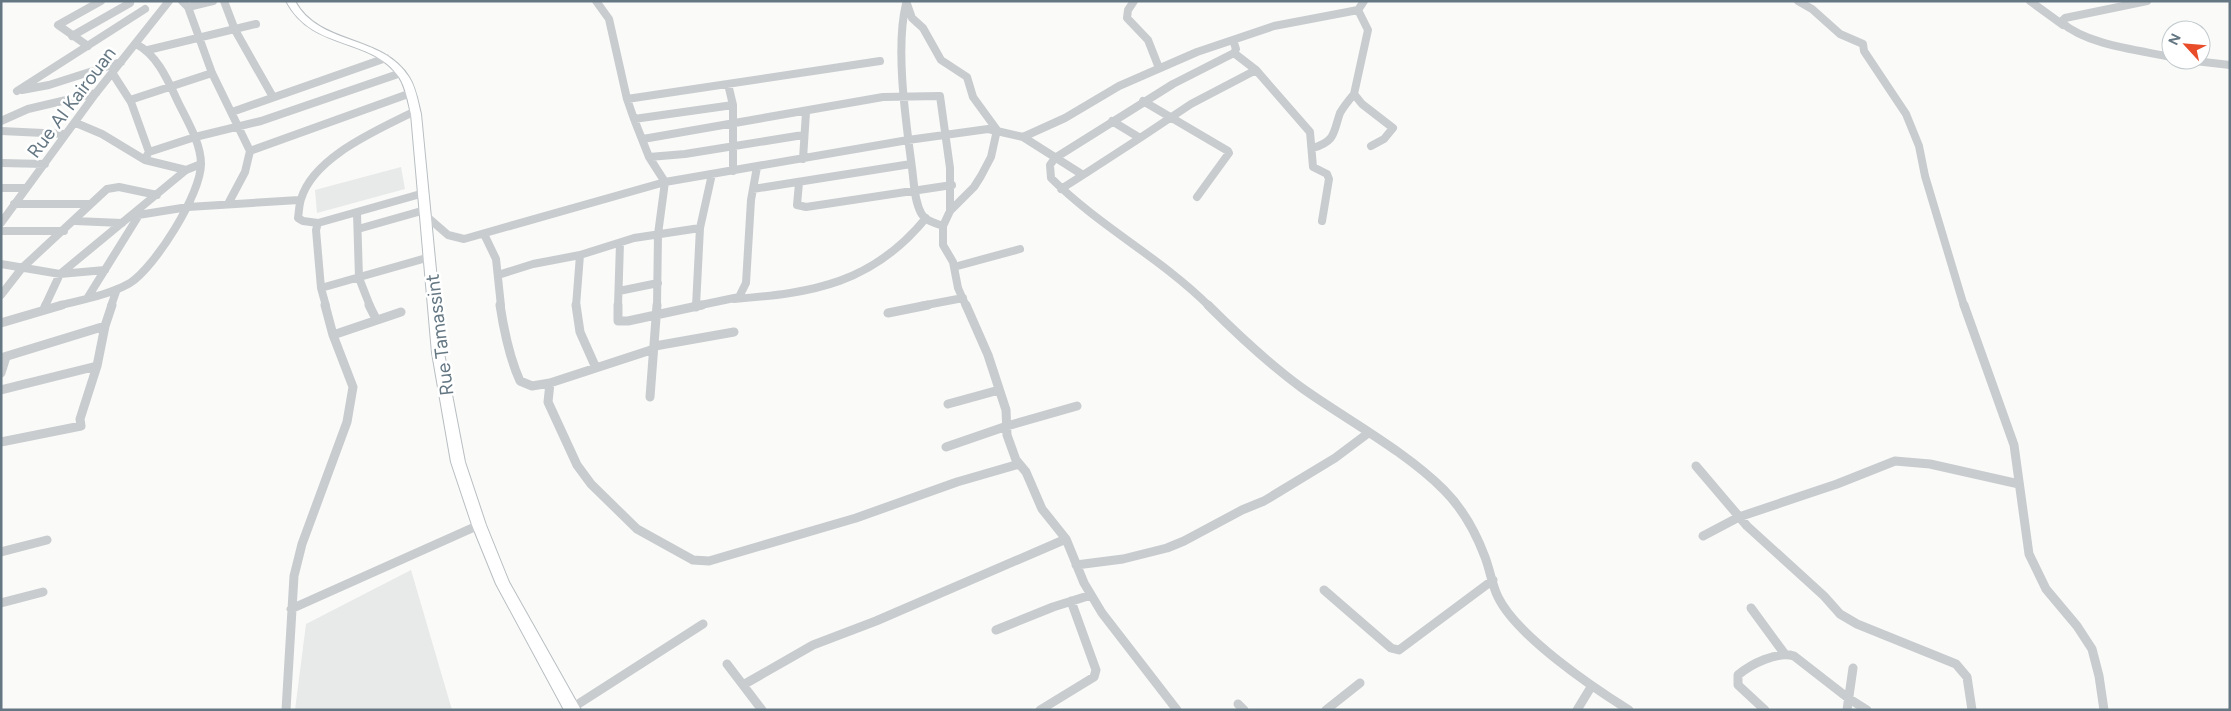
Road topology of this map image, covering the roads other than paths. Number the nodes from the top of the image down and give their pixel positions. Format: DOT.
graph roads {
  1 [pos="101,1"];
  2 [pos="168,1"];
  3 [pos="182,1"];
  4 [pos="213,1"];
  5 [pos="224,1"];
  6 [pos="290,1"];
  7 [pos="596,1"];
  8 [pos="1134,1"];
  9 [pos="1364,1"];
  10 [pos="1798,1"];
  11 [pos="2030,1"];
  12 [pos="2147,1"];
  13 [pos="128,2"];
  14 [pos="906,3"];
  15 [pos="188,7"];
  16 [pos="145,9"];
  17 [pos="1358,10"];
  18 [pos="158,13"];
  19 [pos="256,24"];
  20 [pos="2063,25"];
  21 [pos="235,30"];
  22 [pos="72,36"];
  23 [pos="200,39"];
  24 [pos="1232,40"];
  25 [pos="136,44"];
  26 [pos="88,46"];
  27 [pos="148,50"];
  28 [pos="1234,53"];
  29 [pos="2161,55"];
  30 [pos="386,58"];
  31 [pos="880,61"];
  32 [pos="121,62"];
  33 [pos="2211,62"];
  34 [pos="2230,64"];
  35 [pos="1159,68"];
  36 [pos="1256,70"];
  37 [pos="212,73"];
  38 [pos="401,73"];
  39 [pos="113,74"];
  40 [pos="728,84"];
  41 [pos="170,85"];
  42 [pos="411,93"];
  43 [pos="96,94"];
  44 [pos="1354,94"];
  45 [pos="273,98"];
  46 [pos="905,98"];
  47 [pos="627,99"];
  48 [pos="130,100"];
  49 [pos="1142,102"];
  50 [pos="733,105"];
  51 [pos="415,111"];
  52 [pos="232,112"];
  53 [pos="806,112"];
  54 [pos="1171,118"];
  55 [pos="634,119"];
  56 [pos="1,121"];
  57 [pos="1112,121"];
  58 [pos="76,123"];
  59 [pos="734,123"];
  60 [pos="237,127"];
  61 [pos="997,130"];
  62 [pos="1,131"];
  63 [pos="65,134"];
  64 [pos="947,134"];
  65 [pos="803,135"];
  66 [pos="195,137"];
  67 [pos="1023,137"];
  68 [pos="1140,138"];
  69 [pos="643,139"];
  70 [pos="908,140"];
  71 [pos="733,146"];
  72 [pos="1371,146"];
  73 [pos="1313,148"];
  74 [pos="250,151"];
  75 [pos="149,152"];
  76 [pos="649,157"];
  77 [pos="1055,158"];
  78 [pos="804,159"];
  79 [pos="145,160"];
  80 [pos="1,163"];
  81 [pos="45,164"];
  82 [pos="201,164"];
  83 [pos="911,164"];
  84 [pos="757,167"];
  85 [pos="186,170"];
  86 [pos="733,172"];
  87 [pos="712,174"];
  88 [pos="1083,175"];
  89 [pos="665,182"];
  90 [pos="799,184"];
  91 [pos="952,185"];
  92 [pos="1,188"];
  93 [pos="25,188"];
  94 [pos="753,189"];
  95 [pos="1061,189"];
  96 [pos="915,192"];
  97 [pos="424,193"];
  98 [pos="157,195"];
  99 [pos="1197,197"];
  100 [pos="299,200"];
  101 [pos="14,204"];
  102 [pos="90,204"];
  103 [pos="228,204"];
  104 [pos="188,207"];
  105 [pos="950,211"];
  106 [pos="357,212"];
  107 [pos="425,212"];
  108 [pos="4,214"];
  109 [pos="135,216"];
  110 [pos="926,218"];
  111 [pos="75,221"];
  112 [pos="1322,221"];
  113 [pos="1,223"];
  114 [pos="122,223"];
  115 [pos="318,223"];
  116 [pos="943,226"];
  117 [pos="700,228"];
  118 [pos="358,229"];
  119 [pos="1,231"];
  120 [pos="64,231"];
  121 [pos="484,234"];
  122 [pos="658,234"];
  123 [pos="620,242"];
  124 [pos="1020,249"];
  125 [pos="580,255"];
  126 [pos="430,257"];
  127 [pos="1,264"];
  128 [pos="954,267"];
  129 [pos="22,268"];
  130 [pos="105,270"];
  131 [pos="60,274"];
  132 [pos="498,275"];
  133 [pos="359,278"];
  134 [pos="658,284"];
  135 [pos="321,288"];
  136 [pos="117,289"];
  137 [pos="620,291"];
  138 [pos="1,295"];
  139 [pos="88,297"];
  140 [pos="964,298"];
  141 [pos="732,300"];
  142 [pos="696,307"];
  143 [pos="44,309"];
  144 [pos="401,312"];
  145 [pos="888,313"];
  146 [pos="657,315"];
  147 [pos="376,319"];
  148 [pos="1,323"];
  149 [pos="105,326"];
  150 [pos="734,332"];
  151 [pos="333,335"];
  152 [pos="654,347"];
  153 [pos="4,358"];
  154 [pos="97,366"];
  155 [pos="596,368"];
  156 [pos="1,373"];
  157 [pos="550,384"];
  158 [pos="1,390"];
  159 [pos="999,390"];
  160 [pos="650,397"];
  161 [pos="948,404"];
  162 [pos="1077,406"];
  163 [pos="1007,426"];
  164 [pos="1367,434"];
  165 [pos="1,442"];
  166 [pos="946,447"];
  167 [pos="1019,464"];
  168 [pos="1696,466"];
  169 [pos="2019,484"];
  170 [pos="1739,517"];
  171 [pos="479,525"];
  172 [pos="1703,536"];
  173 [pos="1066,538"];
  174 [pos="47,540"];
  175 [pos="1,552"];
  176 [pos="1076,565"];
  177 [pos="1493,580"];
  178 [pos="1324,590"];
  179 [pos="43,592"];
  180 [pos="1091,594"];
  181 [pos="1071,601"];
  182 [pos="1,603"];
  183 [pos="1751,608"];
  184 [pos="291,609"];
  185 [pos="703,624"];
  186 [pos="996,630"];
  187 [pos="1784,653"];
  188 [pos="727,664"];
  189 [pos="1853,668"];
  190 [pos="1360,682"];
  191 [pos="743,685"];
  192 [pos="1592,687"];
  193 [pos="1848,704"];
  194 [pos="573,709"];
  195 [pos="286,710"];
  196 [pos="762,710"];
  197 [pos="1040,710"];
  198 [pos="1177,710"];
  199 [pos="1326,710"];
  200 [pos="1577,710"];
  201 [pos="1629,710"];
  202 [pos="1765,710"];
  203 [pos="1867,710"];
  204 [pos="1972,710"];
  205 [pos="2104,710"];
  1 -- 22 [label="street"];
  2 -- 18 [label="street, Rue Al Kairouan"];
  3 -- 15 [label="street"];
  4 -- 15 [label="street"];
  5 -- 21 [label="street"];
  6 -- 30 [label="main road, Rue Tamassint"];
  7 -- 47 [label="street"];
  8 -- 35 [label="street"];
  9 -- 17 [label="street"];
  10 -- 169 [label="street"];
  11 -- 20 [label="street"];
  12 -- 20 [label="street"];
  13 -- 16 [label="street"];
  13 -- 22 [label="street"];
  14 -- 46 [label="street"];
  14 -- 61 [label="street"];
  15 -- 23 [label="street"];
  16 -- 18 [label="street"];
  16 -- 26 [label="street"];
  17 -- 24 [label="street"];
  17 -- 44 [label="street"];
  18 -- 25 [label="street, Rue Al Kairouan"];
  19 -- 21 [label="street"];
  20 -- 29 [label="street"];
  21 -- 23 [label="street"];
  21 -- 45 [label="street"];
  22 -- 26 [label="street"];
  23 -- 27 [label="street"];
  23 -- 37 [label="street"];
  24 -- 28 [label="street"];
  24 -- 35 [label="street"];
  25 -- 27 [label="street"];
  25 -- 32 [label="street, Rue Al Kairouan"];
  26 -- 32 [label="street"];
  27 -- 41 [label="street"];
  28 -- 36 [label="street"];
  28 -- 49 [label="street"];
  30 -- 38 [label="main road, Rue Tamassint"];
  30 -- 45 [label="street"];
  31 -- 40 [label="street"];
  32 -- 39 [label="street, Rue Al Kairouan"];
  33 -- 34 [label="street"];
  35 -- 67 [label="street"];
  36 -- 54 [label="street"];
  36 -- 73 [label="street"];
  37 -- 41 [label="street"];
  37 -- 52 [label="street"];
  38 -- 42 [label="main road, Rue Tamassint"];
  38 -- 60 [label="street"];
  39 -- 43 [label="street, Rue Al Kairouan"];
  39 -- 48 [label="street"];
  40 -- 47 [label="street"];
  40 -- 50 [label="street"];
  41 -- 48 [label="street"];
  41 -- 66 [label="street"];
  42 -- 51 [label="main road, Rue Tamassint"];
  42 -- 74 [label="street"];
  43 -- 56 [label="street"];
  43 -- 58 [label="street, Rue Al Kairouan"];
  44 -- 72 [label="street"];
  44 -- 73 [label="street"];
  45 -- 52 [label="street"];
  46 -- 53 [label="street"];
  46 -- 64 [label="street"];
  46 -- 70 [label="street"];
  47 -- 55 [label="street"];
  48 -- 75 [label="street"];
  49 -- 54 [label="street"];
  49 -- 57 [label="street"];
  50 -- 55 [label="street"];
  50 -- 59 [label="street"];
  51 -- 97 [label="main road, Rue Tamassint"];
  51 -- 100 [label="street"];
  52 -- 60 [label="street"];
  53 -- 59 [label="street"];
  53 -- 65 [label="street"];
  54 -- 68 [label="street"];
  54 -- 99 [label="street"];
  55 -- 69 [label="street"];
  57 -- 68 [label="street"];
  57 -- 77 [label="street"];
  58 -- 63 [label="street, Rue Al Kairouan"];
  58 -- 79 [label="street"];
  59 -- 69 [label="street"];
  59 -- 71 [label="street"];
  60 -- 66 [label="street"];
  60 -- 74 [label="street"];
  61 -- 64 [label="street"];
  61 -- 67 [label="street"];
  61 -- 105 [label="street"];
  62 -- 63 [label="street"];
  63 -- 81 [label="street, Rue Al Kairouan"];
  64 -- 70 [label="street"];
  64 -- 91 [label="street"];
  65 -- 71 [label="street"];
  65 -- 78 [label="street"];
  66 -- 75 [label="street"];
  66 -- 82 [label="street"];
  67 -- 77 [label="street"];
  68 -- 88 [label="street"];
  69 -- 76 [label="street"];
  70 -- 78 [label="street"];
  70 -- 83 [label="street"];
  71 -- 76 [label="street"];
  71 -- 86 [label="street"];
  73 -- 112 [label="street"];
  74 -- 103 [label="street"];
  75 -- 79 [label="street"];
  76 -- 89 [label="street"];
  77 -- 88 [label="street"];
  77 -- 95 [label="street"];
  78 -- 84 [label="street"];
  79 -- 85 [label="street"];
  80 -- 81 [label="street"];
  81 -- 93 [label="street, Rue Al Kairouan"];
  82 -- 85 [label="street"];
  82 -- 104 [label="street"];
  83 -- 90 [label="street"];
  83 -- 96 [label="street"];
  84 -- 86 [label="street"];
  84 -- 94 [label="street"];
  85 -- 98 [label="street"];
  86 -- 87 [label="street"];
  87 -- 89 [label="street"];
  87 -- 117 [label="street"];
  88 -- 95 [label="street"];
  89 -- 121 [label="street"];
  89 -- 122 [label="street"];
  90 -- 94 [label="street"];
  90 -- 96 [label="street"];
  91 -- 96 [label="street"];
  91 -- 105 [label="street"];
  92 -- 93 [label="street"];
  93 -- 101 [label="street, Rue Al Kairouan"];
  94 -- 141 [label="street"];
  95 -- 164 [label="street"];
  96 -- 110 [label="street"];
  97 -- 106 [label="street"];
  97 -- 107 [label="main road, Rue Tamassint"];
  98 -- 102 [label="street"];
  98 -- 109 [label="street"];
  100 -- 103 [label="street"];
  100 -- 115 [label="street"];
  101 -- 102 [label="street"];
  101 -- 108 [label="street, Rue Al Kairouan"];
  102 -- 111 [label="street"];
  103 -- 104 [label="street"];
  104 -- 109 [label="street"];
  104 -- 136 [label="street"];
  105 -- 116 [label="street"];
  106 -- 115 [label="street"];
  106 -- 118 [label="street"];
  107 -- 118 [label="street"];
  107 -- 121 [label="street"];
  107 -- 126 [label="main road, Rue Tamassint"];
  108 -- 113 [label="street, Rue Al Kairouan"];
  109 -- 114 [label="street"];
  109 -- 130 [label="street"];
  110 -- 116 [label="street"];
  110 -- 141 [label="street"];
  111 -- 114 [label="street"];
  111 -- 120 [label="street"];
  114 -- 131 [label="street"];
  115 -- 135 [label="street"];
  116 -- 128 [label="street"];
  117 -- 122 [label="street"];
  117 -- 142 [label="street"];
  118 -- 133 [label="street"];
  119 -- 120 [label="street"];
  120 -- 129 [label="street"];
  121 -- 132 [label="street"];
  122 -- 123 [label="street"];
  122 -- 134 [label="street"];
  123 -- 125 [label="street"];
  123 -- 137 [label="street"];
  124 -- 128 [label="street"];
  125 -- 132 [label="street"];
  125 -- 155 [label="street"];
  126 -- 133 [label="street"];
  126 -- 171 [label="main road, Rue Tamassint"];
  127 -- 129 [label="street"];
  128 -- 140 [label="street"];
  129 -- 131 [label="street"];
  129 -- 138 [label="street"];
  130 -- 131 [label="street"];
  130 -- 139 [label="street"];
  131 -- 143 [label="street"];
  132 -- 157 [label="street"];
  133 -- 135 [label="street"];
  133 -- 147 [label="street"];
  134 -- 137 [label="street"];
  134 -- 146 [label="street"];
  135 -- 151 [label="street"];
  136 -- 139 [label="street"];
  136 -- 149 [label="street"];
  137 -- 146 [label="street"];
  139 -- 143 [label="street"];
  140 -- 145 [label="street"];
  140 -- 159 [label="street"];
  141 -- 142 [label="street"];
  142 -- 146 [label="street"];
  143 -- 148 [label="street"];
  144 -- 147 [label="street"];
  146 -- 152 [label="street"];
  147 -- 151 [label="street"];
  149 -- 153 [label="street"];
  149 -- 154 [label="street"];
  150 -- 152 [label="street"];
  151 -- 184 [label="street"];
  152 -- 155 [label="street"];
  152 -- 160 [label="street"];
  153 -- 156 [label="street"];
  154 -- 158 [label="street"];
  154 -- 165 [label="street"];
  155 -- 157 [label="street"];
  157 -- 167 [label="street"];
  159 -- 161 [label="street"];
  159 -- 163 [label="street"];
  162 -- 163 [label="street"];
  163 -- 166 [label="street"];
  163 -- 167 [label="street"];
  164 -- 176 [label="street"];
  164 -- 177 [label="street"];
  167 -- 173 [label="street"];
  168 -- 170 [label="street"];
  169 -- 170 [label="street"];
  169 -- 205 [label="street"];
  170 -- 172 [label="street"];
  170 -- 204 [label="street"];
  171 -- 184 [label="street"];
  171 -- 194 [label="main road, Rue Tamassint"];
  173 -- 176 [label="street"];
  173 -- 191 [label="street"];
  174 -- 175 [label="street"];
  176 -- 180 [label="street"];
  177 -- 178 [label="street"];
  177 -- 192 [label="street"];
  179 -- 182 [label="street"];
  180 -- 181 [label="street"];
  180 -- 198 [label="street"];
  181 -- 186 [label="street"];
  181 -- 197 [label="street"];
  183 -- 187 [label="street"];
  184 -- 195 [label="street"];
  185 -- 194 [label="street"];
  187 -- 193 [label="street"];
  187 -- 202 [label="street"];
  188 -- 191 [label="street"];
  189 -- 193 [label="street"];
  190 -- 199 [label="street"];
  191 -- 196 [label="street"];
  192 -- 200 [label="street"];
  192 -- 201 [label="street"];
  193 -- 203 [label="street"];
}
